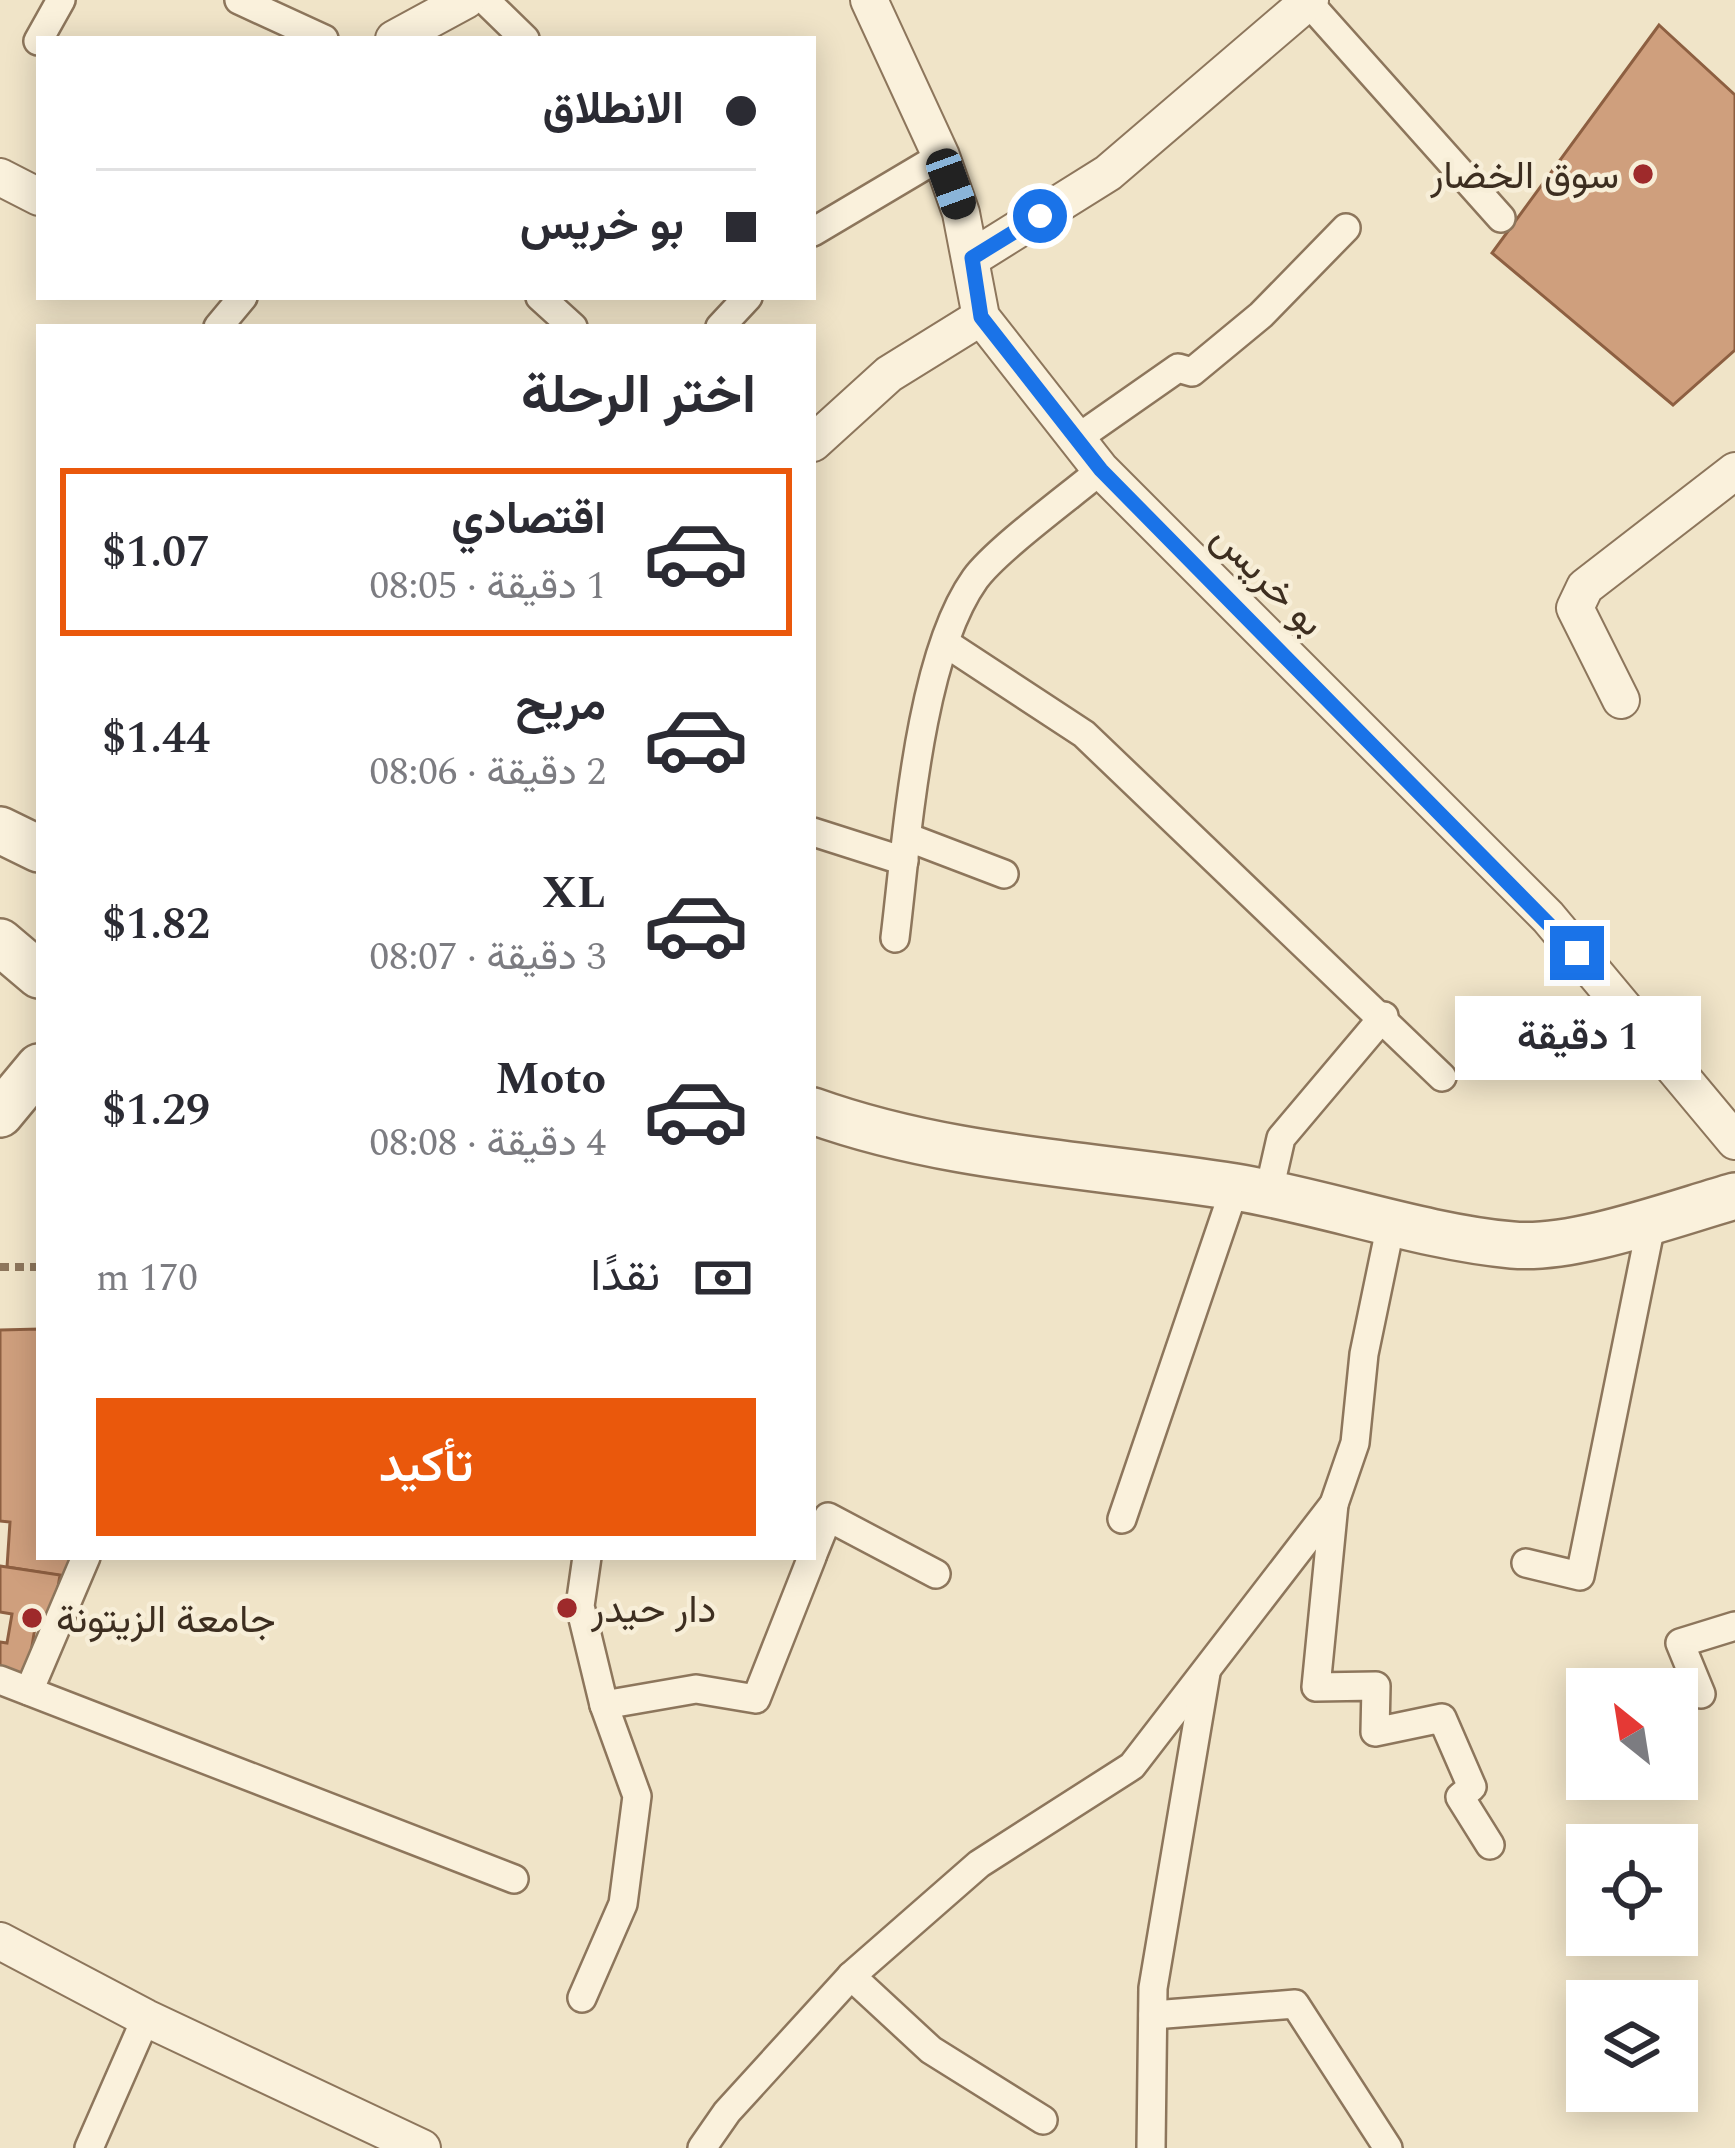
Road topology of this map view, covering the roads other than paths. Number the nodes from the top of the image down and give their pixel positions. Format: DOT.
graph roads {
  1 [pos="61,0"];
  2 [pos="238,0"];
  3 [pos="466,0"];
  4 [pos="484,0"];
  5 [pos="869,0"];
  6 [pos="1309,1"];
  7 [pos="41,36"];
  8 [pos="317,36"];
  9 [pos="400,36"];
  10 [pos="522,36"];
  11 [pos="940,156"];
  12 [pos="0,177"];
  13 [pos="36,195"];
  14 [pos="1501,218"];
  15 [pos="1346,228"];
  16 [pos="816,230"];
  17 [pos="972,258"];
  18 [pos="240,300"];
  19 [pos="543,300"];
  20 [pos="745,300"];
  21 [pos="981,317"];
  22 [pos="220,324"];
  23 [pos="570,324"];
  24 [pos="723,324"];
  25 [pos="816,440"];
  26 [pos="1075,440"];
  27 [pos="1101,470"];
  28 [pos="1735,471"];
  29 [pos="947,644"];
  30 [pos="1621,700"];
  31 [pos="0,830"];
  32 [pos="816,833"];
  33 [pos="36,848"];
  34 [pos="906,849"];
  35 [pos="1004,874"];
  36 [pos="895,938"];
  37 [pos="0,942"];
  38 [pos="36,972"];
  39 [pos="1384,1016"];
  40 [pos="36,1071"];
  41 [pos="1442,1077"];
  42 [pos="816,1112"];
  43 [pos="0,1114"];
  44 [pos="1735,1141"];
  45 [pos="1252,1191"];
  46 [pos="1735,1196"];
  47 [pos="1391,1219"];
  48 [pos="1652,1220"];
  49 [pos="1334,1504"];
  50 [pos="1122,1519"];
  51 [pos="816,1548"];
  52 [pos="85,1560"];
  53 [pos="587,1560"];
  54 [pos="811,1560"];
  55 [pos="1526,1563"];
  56 [pos="936,1574"];
  57 [pos="1735,1626"];
  58 [pos="1206,1669"];
  59 [pos="0,1680"];
  60 [pos="29,1691"];
  61 [pos="1701,1694"];
  62 [pos="604,1705"];
  63 [pos="1490,1845"];
  64 [pos="514,1879"];
  65 [pos="0,1941"];
  66 [pos="851,1976"];
  67 [pos="582,1998"];
  68 [pos="1153,2015"];
  69 [pos="146,2018"];
  70 [pos="1043,2120"];
  71 [pos="89,2148"];
  72 [pos="422,2148"];
  73 [pos="702,2148"];
  74 [pos="1151,2148"];
  75 [pos="1388,2148"];
  1 -- 7 [label="street"];
  2 -- 8 [label="street"];
  3 -- 9 [label="street"];
  4 -- 10 [label="street"];
  5 -- 11 [label="street, بو خريس"];
  6 -- 14 [label="street"];
  6 -- 17 [label="street"];
  11 -- 16 [label="street"];
  11 -- 17 [label="street, بو خريس"];
  12 -- 13 [label="street"];
  15 -- 26 [label="street"];
  17 -- 21 [label="street, بو خريس"];
  18 -- 22 [label="street"];
  19 -- 23 [label="street"];
  20 -- 24 [label="street"];
  21 -- 25 [label="street"];
  21 -- 26 [label="street, بو خريس"];
  26 -- 27 [label="street, بو خريس"];
  27 -- 29 [label="street"];
  27 -- 44 [label="street, بو خريس"];
  28 -- 30 [label="street"];
  29 -- 34 [label="street"];
  29 -- 39 [label="street"];
  31 -- 33 [label="street"];
  32 -- 34 [label="street"];
  34 -- 35 [label="street"];
  34 -- 36 [label="street"];
  37 -- 38 [label="street"];
  39 -- 41 [label="street"];
  39 -- 45 [label="street"];
  40 -- 43 [label="street"];
  42 -- 45 [label="street"];
  45 -- 47 [label="street"];
  45 -- 50 [label="street"];
  46 -- 48 [label="street"];
  47 -- 48 [label="street"];
  47 -- 49 [label="street"];
  48 -- 55 [label="street"];
  49 -- 58 [label="street"];
  49 -- 63 [label="street"];
  51 -- 56 [label="street"];
  52 -- 60 [label="street"];
  53 -- 62 [label="street"];
  54 -- 62 [label="street"];
  57 -- 61 [label="street"];
  58 -- 66 [label="street"];
  58 -- 68 [label="street"];
  59 -- 60 [label="street"];
  60 -- 64 [label="street"];
  62 -- 67 [label="street"];
  65 -- 69 [label="street"];
  66 -- 70 [label="street"];
  66 -- 73 [label="street"];
  68 -- 74 [label="street"];
  68 -- 75 [label="street"];
  69 -- 71 [label="street"];
  69 -- 72 [label="street"];
}
